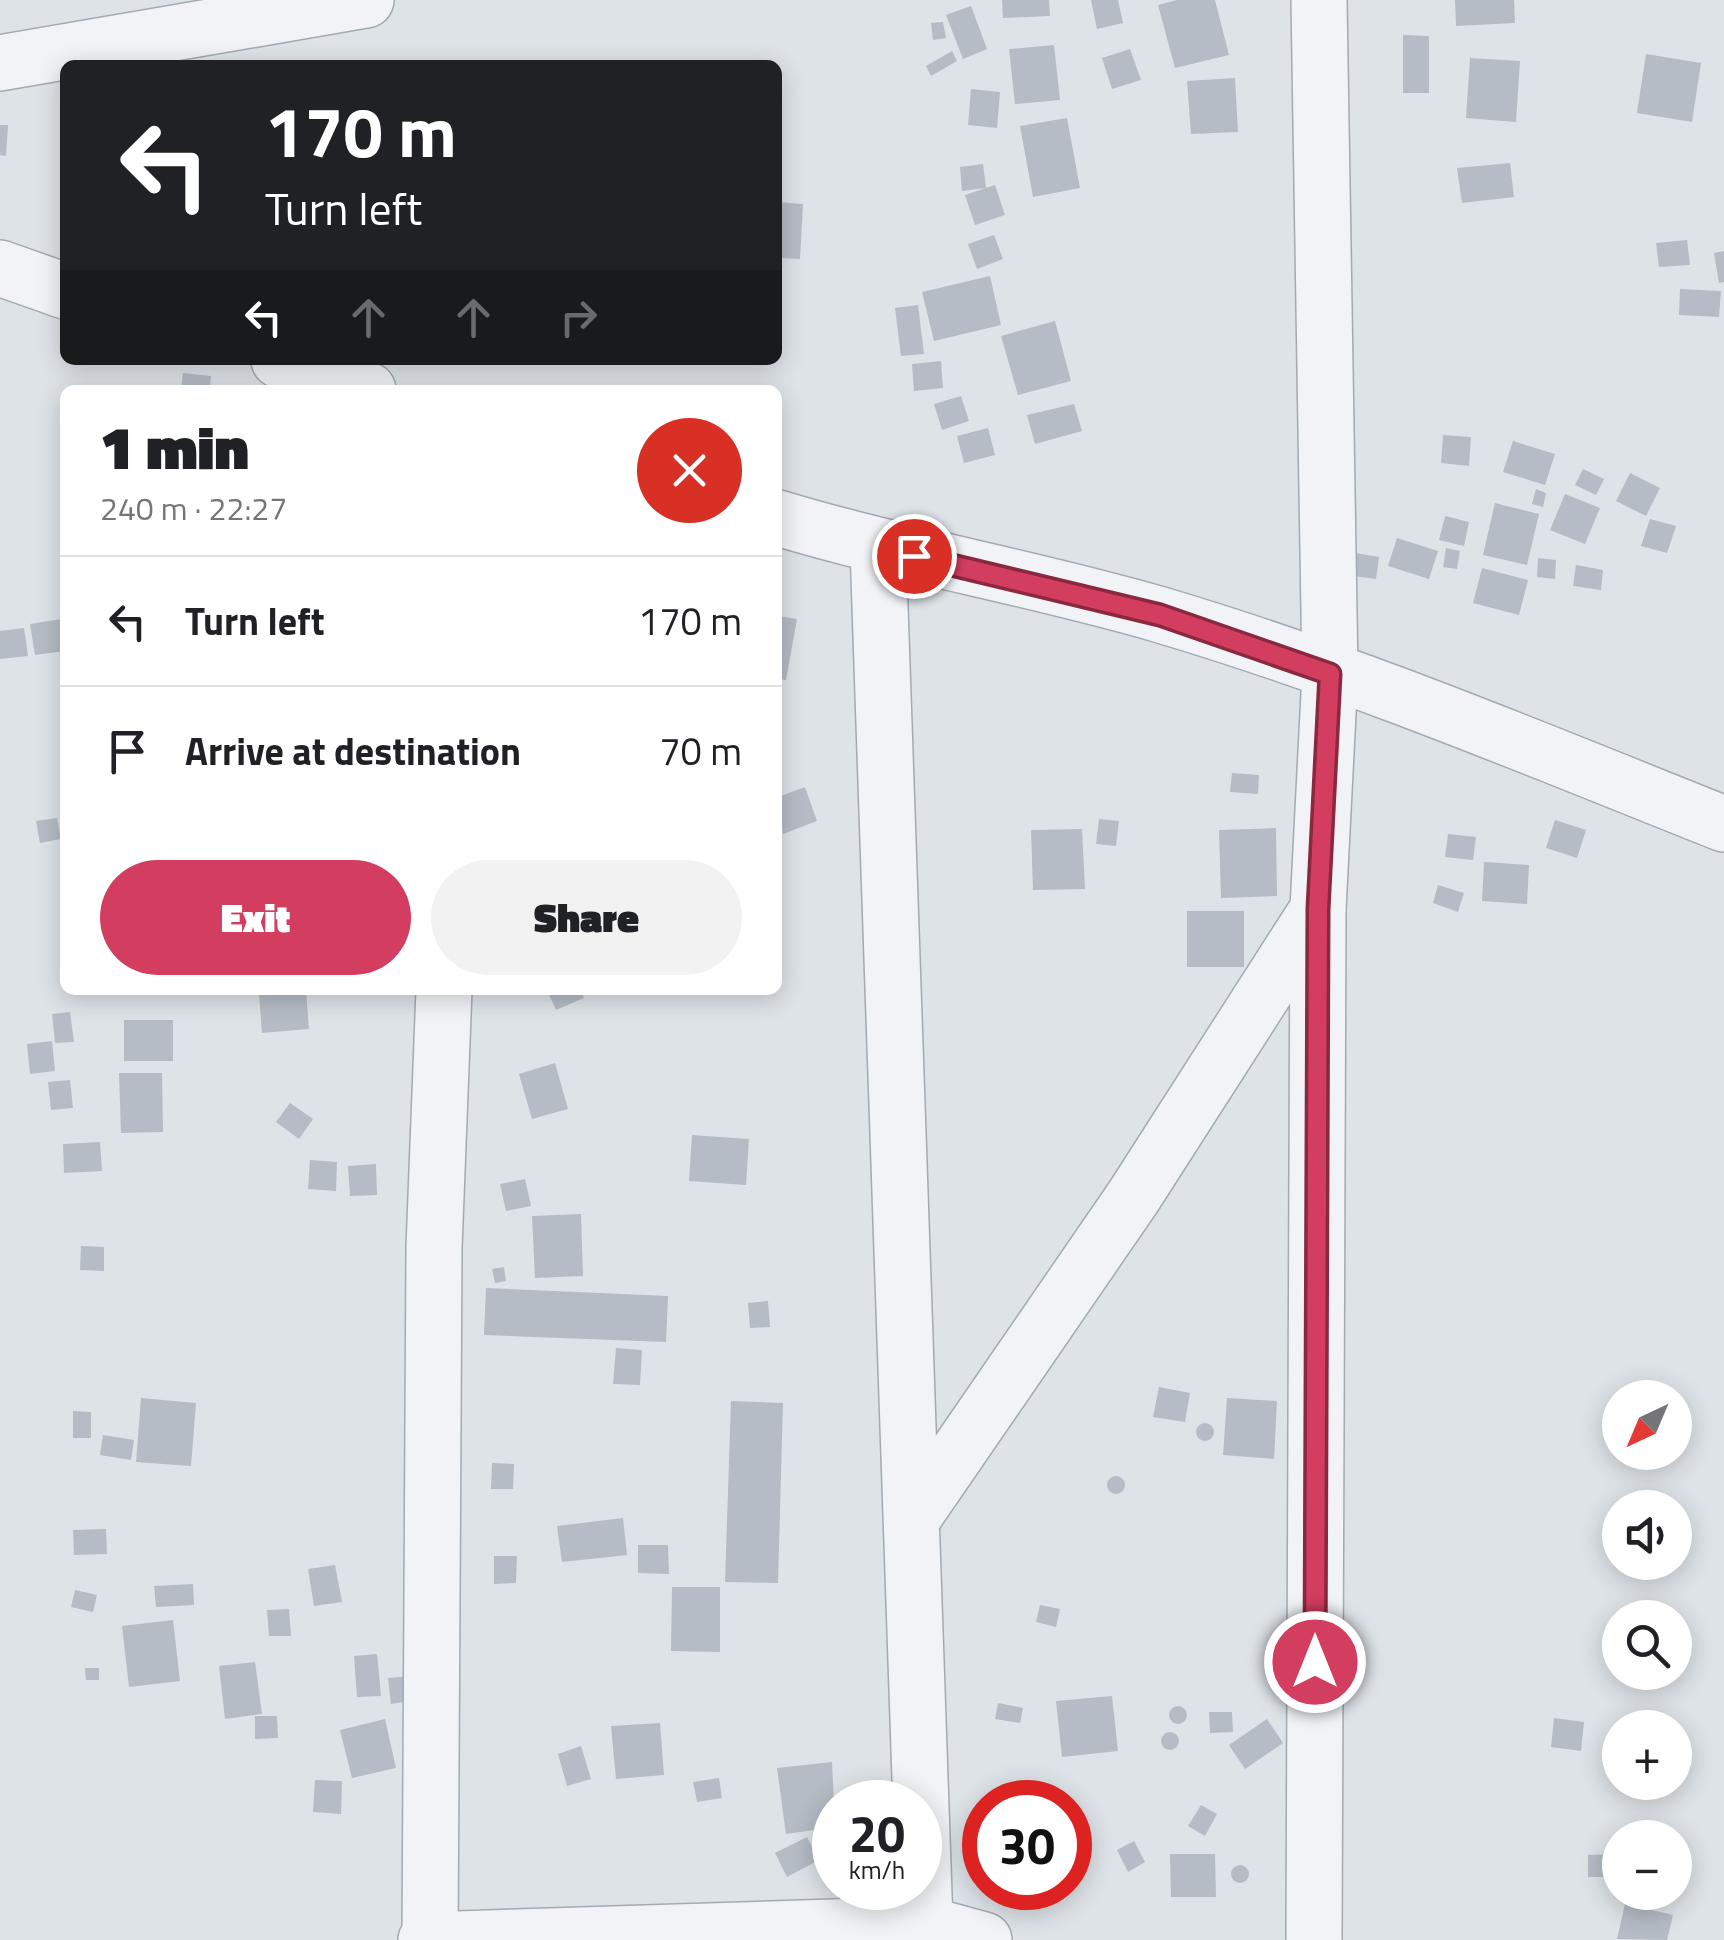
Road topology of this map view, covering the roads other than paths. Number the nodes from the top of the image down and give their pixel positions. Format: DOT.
graph roads {
  1 [pos="366,0"];
  2 [pos="1320,0"];
  3 [pos="0,62"];
  4 [pos="0,268"];
  5 [pos="60,289"];
  6 [pos="294,365"];
  7 [pos="353,385"];
  8 [pos="782,519"];
  9 [pos="878,548"];
  10 [pos="1330,674"];
  11 [pos="1724,824"];
  12 [pos="1318,909"];
  13 [pos="444,995"];
  14 [pos="912,1520"];
  15 [pos="925,1924"];
  16 [pos="428,1940"];
  17 [pos="984,1940"];
  18 [pos="1314,1940"];
  1 -- 3 [label="street"];
  2 -- 10 [label="street"];
  4 -- 5 [label="street"];
  6 -- 7 [label="street"];
  8 -- 9 [label="street"];
  9 -- 10 [label="street"];
  9 -- 14 [label="street"];
  10 -- 11 [label="street"];
  10 -- 12 [label="street"];
  12 -- 14 [label="street"];
  12 -- 18 [label="street"];
  13 -- 16 [label="street"];
  14 -- 15 [label="street"];
  15 -- 16 [label="street"];
  15 -- 17 [label="street"];
}
